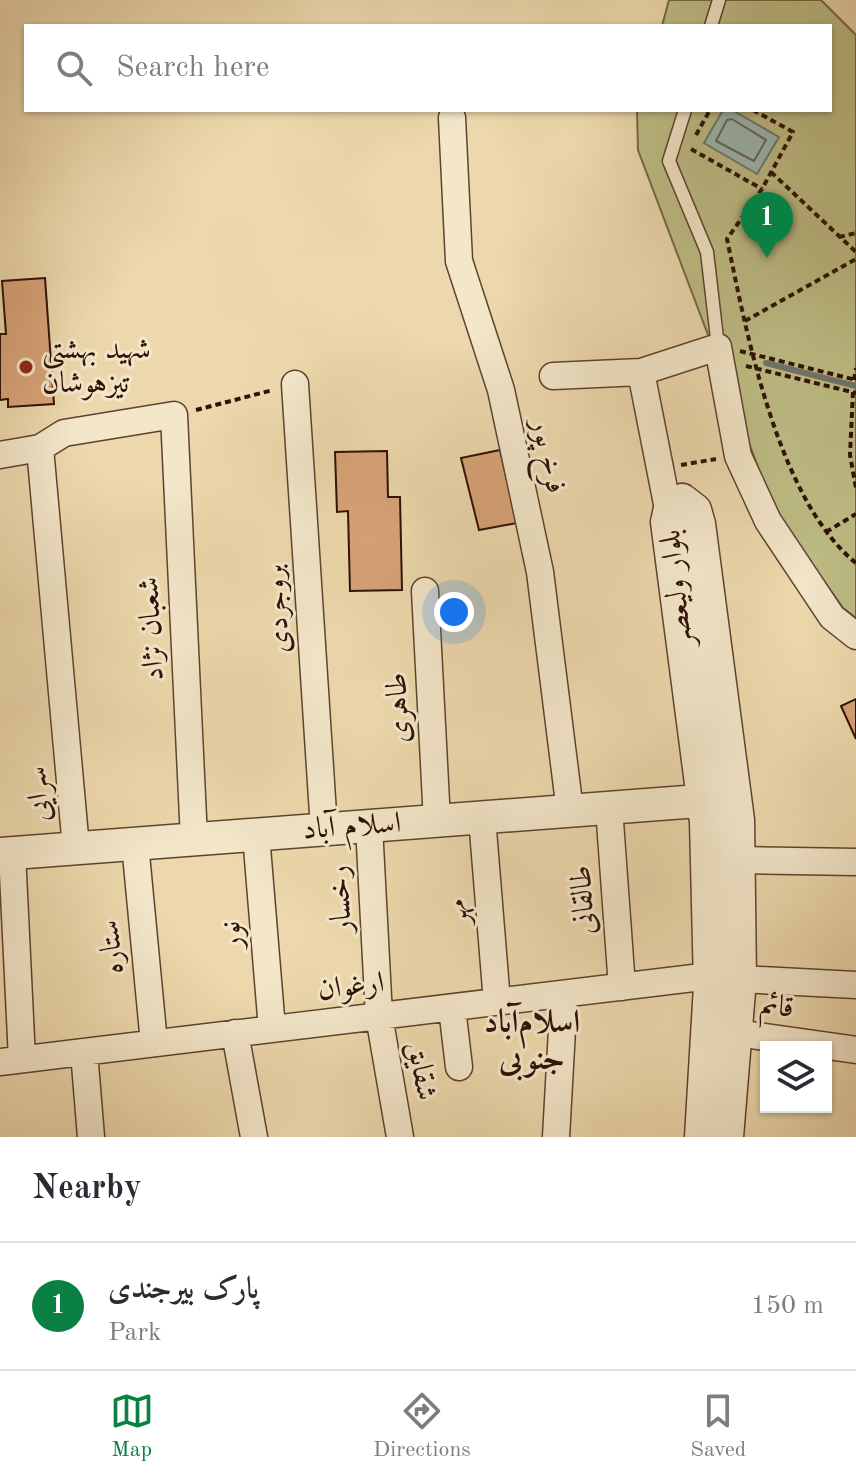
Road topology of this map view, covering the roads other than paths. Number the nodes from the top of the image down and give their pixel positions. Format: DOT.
graph roads {
  1 [pos="719,0"];
  2 [pos="712,24"];
  3 [pos="684,112"];
  4 [pos="452,118"];
  5 [pos="720,355"];
  6 [pos="641,372"];
  7 [pos="553,376"];
  8 [pos="295,384"];
  9 [pos="40,448"];
  10 [pos="0,455"];
  11 [pos="669,514"];
  12 [pos="425,591"];
  13 [pos="856,636"];
  14 [pos="736,798"];
  15 [pos="703,801"];
  16 [pos="609,808"];
  17 [pos="570,811"];
  18 [pos="482,818"];
  19 [pos="437,821"];
  20 [pos="369,826"];
  21 [pos="324,829"];
  22 [pos="256,835"];
  23 [pos="194,839"];
  24 [pos="135,844"];
  25 [pos="76,848"];
  26 [pos="6,854"];
  27 [pos="740,860"];
  28 [pos="856,862"];
  29 [pos="725,978"];
  30 [pos="856,985"];
  31 [pos="622,987"];
  32 [pos="564,994"];
  33 [pos="497,1002"];
  34 [pos="452,1008"];
  35 [pos="379,1016"];
  36 [pos="272,1029"];
  37 [pos="235,1033"];
  38 [pos="723,1033"];
  39 [pos="154,1043"];
  40 [pos="856,1050"];
  41 [pos="84,1052"];
  42 [pos="11,1060"];
  43 [pos="459,1067"];
  44 [pos="91,1137"];
  45 [pos="254,1137"];
  46 [pos="400,1137"];
  47 [pos="556,1137"];
  48 [pos="701,1137"];
  49 [pos="727,1137"];
  1 -- 2 [label="lane"];
  3 -- 5 [label="lane"];
  4 -- 17 [label="street, فرخ پور"];
  5 -- 6 [label="street"];
  5 -- 13 [label="street"];
  6 -- 7 [label="street"];
  6 -- 11 [label="street"];
  8 -- 21 [label="street, بروجردی"];
  9 -- 10 [label="street"];
  9 -- 23 [label="street, شعبان نژاد"];
  9 -- 25 [label="street, سرایی"];
  11 -- 14 [label="street, بلوار ولیعصر"];
  11 -- 15 [label="street, بلوار ولیعصر"];
  12 -- 19 [label="street, طاهری"];
  14 -- 15 [label="street, اسلام آباد"];
  14 -- 27 [label="street, بلوار ولیعصر"];
  15 -- 16 [label="street, اسلام آباد"];
  15 -- 29 [label="street, بلوار ولیعصر"];
  16 -- 17 [label="street, اسلام آباد"];
  16 -- 31 [label="street, طالقانی"];
  17 -- 18 [label="street, اسلام آباد"];
  18 -- 19 [label="street, اسلام آباد"];
  18 -- 33 [label="street, مهر"];
  19 -- 20 [label="street, اسلام آباد"];
  20 -- 21 [label="street, اسلام آباد"];
  20 -- 35 [label="street, رخسار"];
  21 -- 22 [label="street, اسلام آباد"];
  22 -- 23 [label="street, اسلام آباد"];
  22 -- 36 [label="street, نور"];
  23 -- 24 [label="street, اسلام آباد"];
  24 -- 25 [label="street, اسلام آباد"];
  24 -- 39 [label="street, ستاره"];
  25 -- 26 [label="street, اسلام آباد"];
  26 -- 42 [label="street"];
  27 -- 28 [label="street"];
  27 -- 29 [label="street, بلوار ولیعصر"];
  29 -- 30 [label="street, ارغوان"];
  29 -- 31 [label="street, ارغوان"];
  29 -- 38 [label="street, بلوار ولیعصر"];
  31 -- 32 [label="street, ارغوان"];
  32 -- 33 [label="street, ارغوان"];
  32 -- 47 [label="street"];
  33 -- 34 [label="street, ارغوان"];
  34 -- 35 [label="street, ارغوان"];
  34 -- 43 [label="street"];
  35 -- 36 [label="street, ارغوان"];
  35 -- 46 [label="street, شقایق"];
  36 -- 37 [label="street, ارغوان"];
  37 -- 39 [label="street, ارغوان"];
  37 -- 45 [label="street"];
  38 -- 40 [label="street, قائم"];
  38 -- 48 [label="street, بلوار ولیعصر"];
  38 -- 49 [label="street, بلوار ولیعصر"];
  39 -- 41 [label="street, ارغوان"];
  41 -- 42 [label="street, ارغوان"];
  41 -- 44 [label="street"];
}
